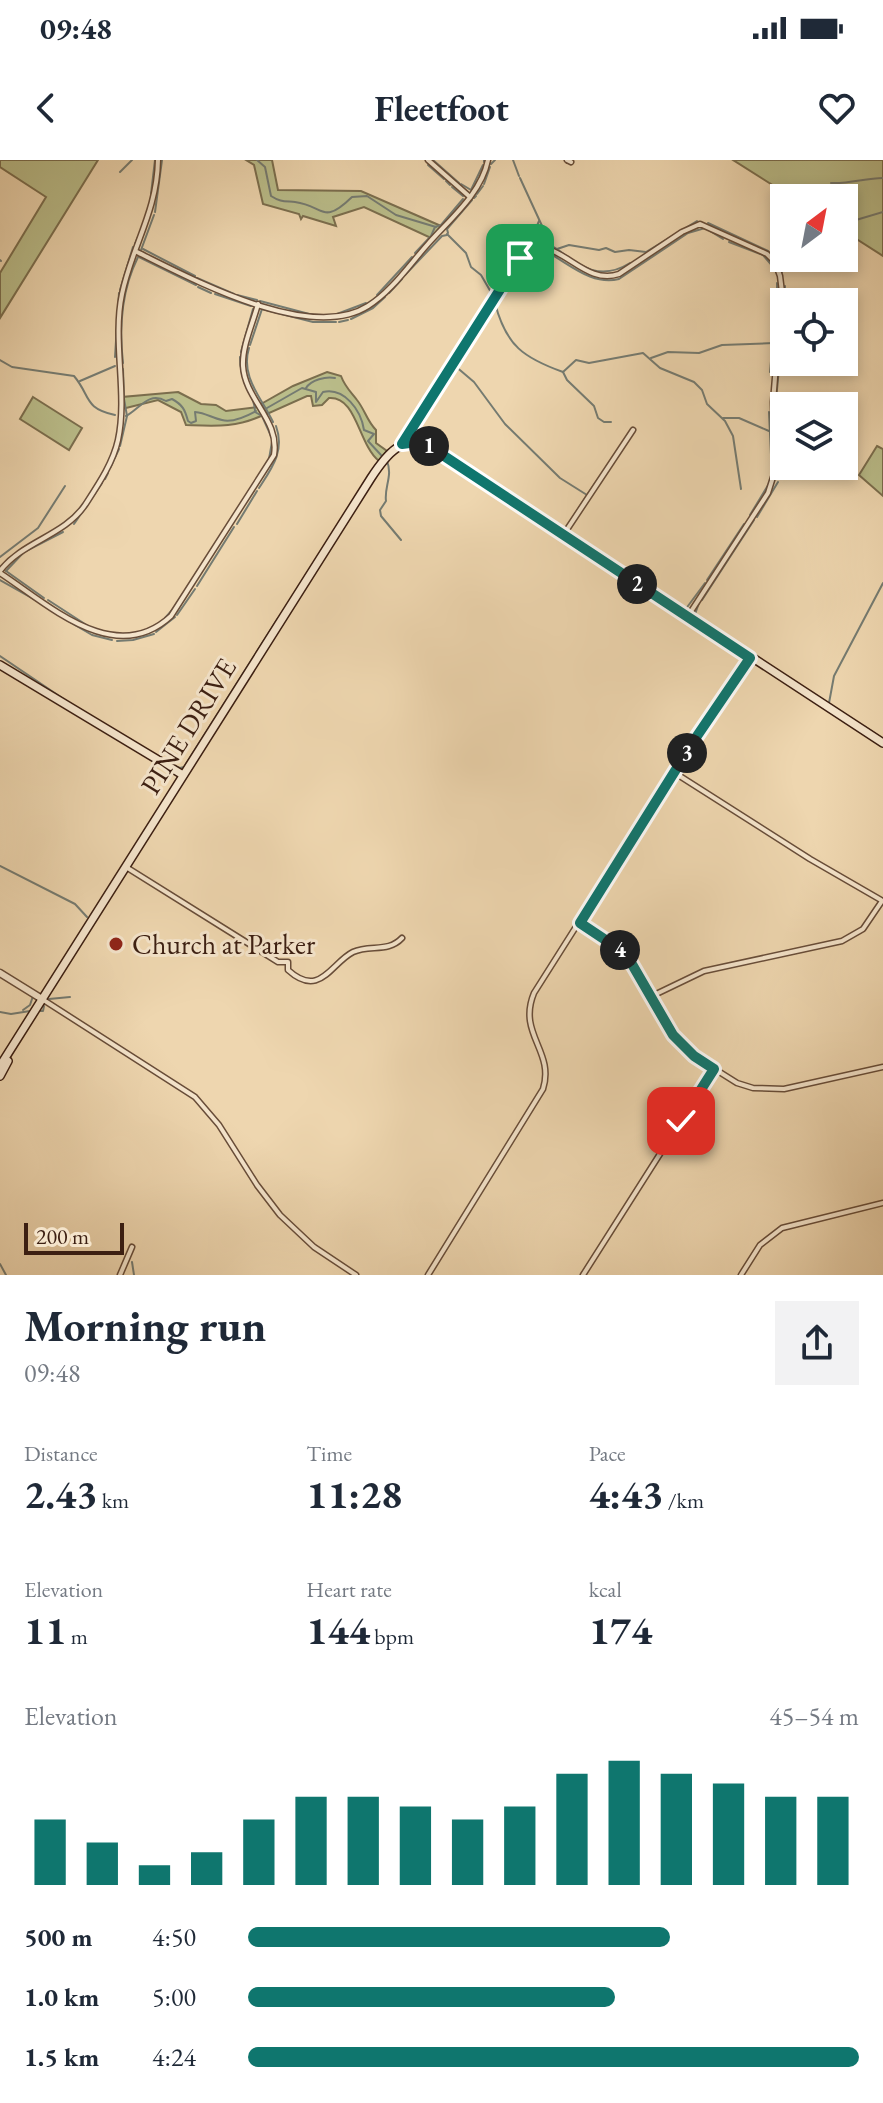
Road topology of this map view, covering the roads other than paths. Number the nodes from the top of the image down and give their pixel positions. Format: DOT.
graph roads {
  1 [pos="158,160"];
  2 [pos="428,160"];
  3 [pos="488,160"];
  4 [pos="470,197"];
  5 [pos="136,251"];
  6 [pos="258,304"];
  7 [pos="633,430"];
  8 [pos="402,444"];
  9 [pos="563,536"];
  10 [pos="0,572"];
  11 [pos="687,617"];
  12 [pos="750,658"];
  13 [pos="0,663"];
  14 [pos="883,743"];
  15 [pos="675,773"];
  16 [pos="183,775"];
  17 [pos="126,867"];
  18 [pos="882,901"];
  19 [pos="580,923"];
  20 [pos="402,938"];
  21 [pos="0,973"];
  22 [pos="651,996"];
  23 [pos="42,999"];
  24 [pos="19,1038"];
  25 [pos="0,1066"];
  26 [pos="883,1067"];
  27 [pos="714,1069"];
  28 [pos="0,1076"];
  29 [pos="883,1203"];
  30 [pos="132,1247"];
  31 [pos="120,1275"];
  32 [pos="356,1275"];
  33 [pos="428,1275"];
  34 [pos="583,1275"];
  35 [pos="741,1275"];
  1 -- 5 [label="street"];
  2 -- 4 [label="street"];
  3 -- 4 [label="street"];
  4 -- 6 [label="street"];
  5 -- 6 [label="street"];
  5 -- 10 [label="street"];
  6 -- 10 [label="street"];
  7 -- 9 [label="street"];
  8 -- 9 [label="main road"];
  8 -- 11 [label="street"];
  8 -- 16 [label="main road, PINE DRIVE"];
  9 -- 11 [label="main road"];
  11 -- 12 [label="main road"];
  12 -- 14 [label="main road"];
  12 -- 15 [label="street"];
  13 -- 16 [label="main road"];
  15 -- 18 [label="street"];
  15 -- 19 [label="street"];
  16 -- 17 [label="main road, PINE DRIVE"];
  17 -- 20 [label="street"];
  17 -- 23 [label="main road, PINE DRIVE"];
  18 -- 22 [label="street"];
  19 -- 22 [label="street"];
  19 -- 33 [label="street"];
  21 -- 23 [label="street"];
  22 -- 27 [label="street"];
  23 -- 24 [label="main road, PINE DRIVE"];
  23 -- 32 [label="street"];
  24 -- 25 [label="main road, PINE DRIVE"];
  24 -- 28 [label="main road, PINE DRIVE"];
  26 -- 27 [label="street"];
  27 -- 34 [label="street"];
  29 -- 35 [label="street"];
  30 -- 31 [label="street"];
}
